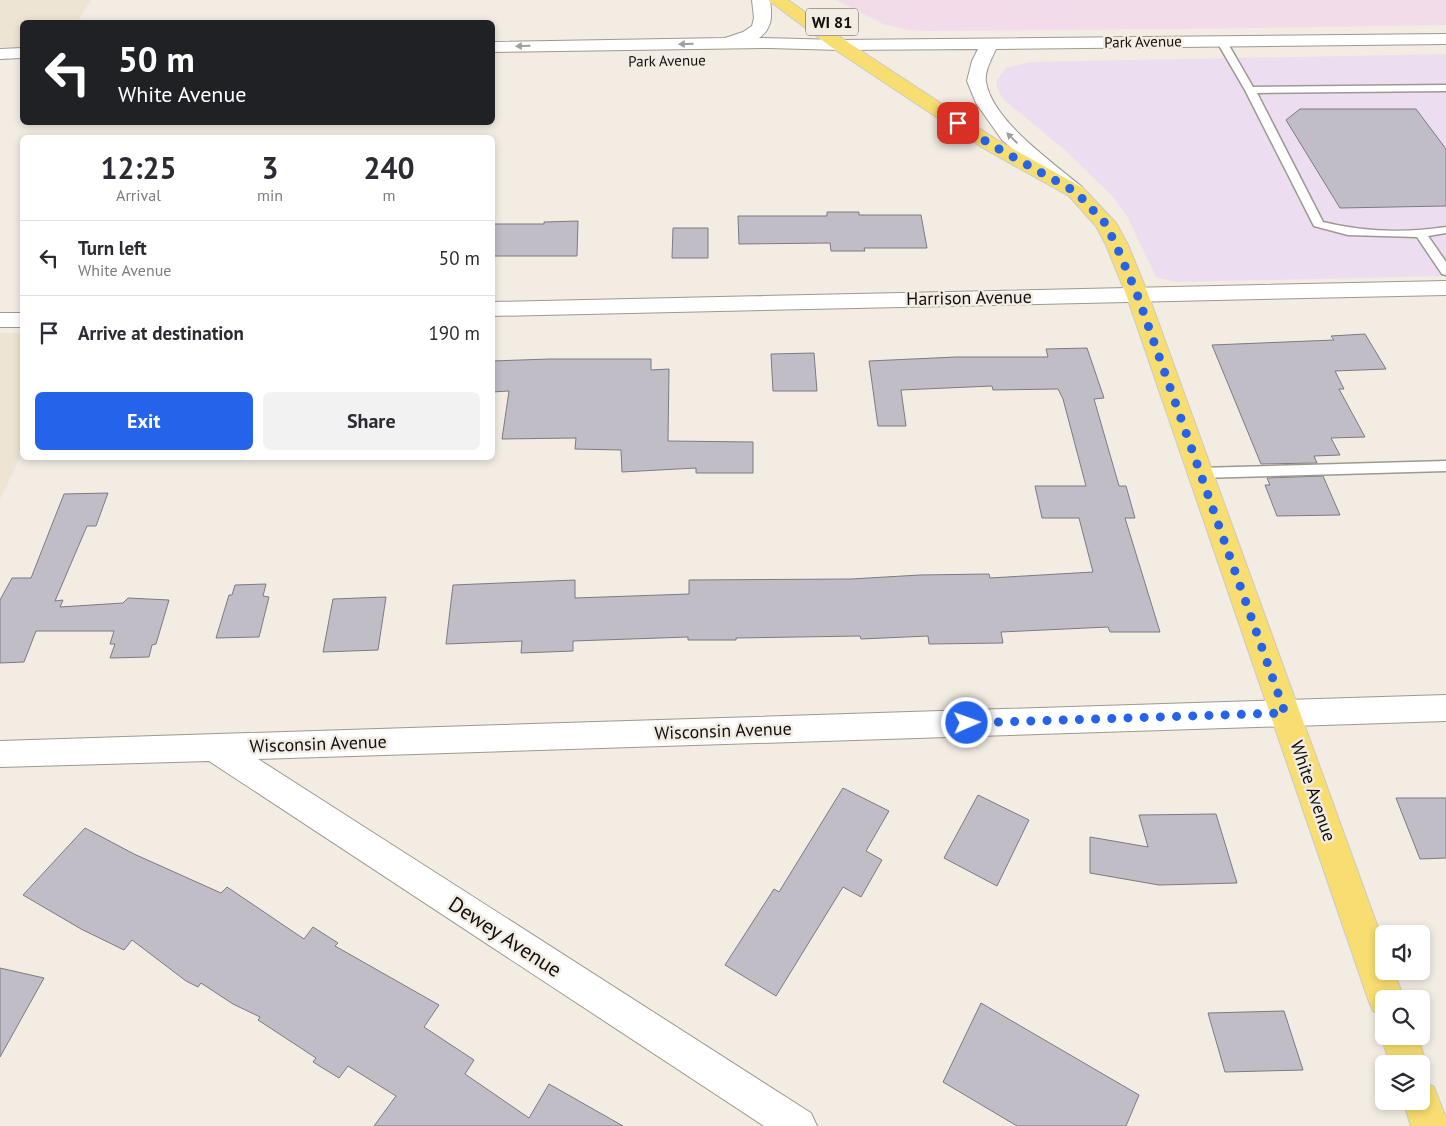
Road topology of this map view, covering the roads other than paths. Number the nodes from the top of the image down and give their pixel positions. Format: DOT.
graph roads {
  1 [pos="760,0"];
  2 [pos="777,0"];
  3 [pos="799,0"];
  4 [pos="1446,39"];
  5 [pos="1222,42"];
  6 [pos="722,43"];
  7 [pos="989,44"];
  8 [pos="840,45"];
  9 [pos="864,45"];
  10 [pos="495,47"];
  11 [pos="20,53"];
  12 [pos="0,54"];
  13 [pos="495,63"];
  14 [pos="0,69"];
  15 [pos="20,69"];
  16 [pos="878,70"];
  17 [pos="1446,88"];
  18 [pos="1250,90"];
  19 [pos="1076,192"];
  20 [pos="1446,230"];
  21 [pos="1421,234"];
  22 [pos="1446,270"];
  23 [pos="1446,288"];
  24 [pos="1137,294"];
  25 [pos="495,309"];
  26 [pos="0,320"];
  27 [pos="20,320"];
  28 [pos="1446,466"];
  29 [pos="1199,473"];
  30 [pos="1446,708"];
  31 [pos="1285,713"];
  32 [pos="213,747"];
  33 [pos="0,754"];
  34 [pos="1383,990"];
  35 [pos="1424,1110"];
  36 [pos="798,1126"];
  37 [pos="1430,1126"];
  1 -- 6 [label="street"];
  2 -- 8 [label="main road, White Avenue / WI 81"];
  3 -- 9 [label="main road, White Avenue / WI 81"];
  4 -- 5 [label="street, Park Avenue"];
  5 -- 7 [label="street, Park Avenue"];
  5 -- 18 [label="lane"];
  6 -- 8 [label="street, Park Avenue"];
  6 -- 10 [label="street, Park Avenue, one-way"];
  7 -- 9 [label="street, Park Avenue"];
  19 -- 7 [label="street, one-way"];
  8 -- 9 [label="street, Park Avenue"];
  8 -- 13 [label="street, Park Avenue"];
  8 -- 16 [label="main road, White Avenue / WI 81"];
  9 -- 16 [label="main road, White Avenue / WI 81"];
  11 -- 12 [label="street"];
  14 -- 15 [label="street"];
  16 -- 19 [label="main road, White Avenue / WI 81"];
  17 -- 18 [label="lane"];
  18 -- 21 [label="lane"];
  19 -- 24 [label="main road, White Avenue / WI 81"];
  20 -- 21 [label="lane"];
  21 -- 22 [label="lane"];
  23 -- 24 [label="street, Harrison Avenue"];
  24 -- 25 [label="street, Harrison Avenue"];
  24 -- 29 [label="main road, White Avenue / WI 81"];
  26 -- 27 [label="street"];
  28 -- 29 [label="lane"];
  29 -- 31 [label="main road, White Avenue / WI 81"];
  30 -- 31 [label="street, Wisconsin Avenue"];
  31 -- 32 [label="street, Wisconsin Avenue"];
  31 -- 34 [label="main road, White Avenue / WI 81"];
  32 -- 33 [label="street, Wisconsin Avenue"];
  32 -- 36 [label="street, Dewey Avenue"];
  35 -- 37 [label="main road"];
}
